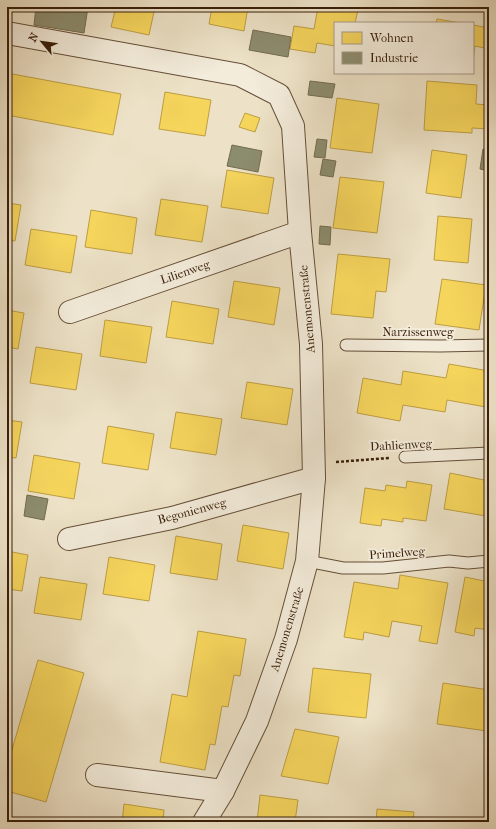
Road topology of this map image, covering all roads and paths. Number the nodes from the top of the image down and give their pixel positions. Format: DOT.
graph roads {
  1 [pos="7,34"];
  2 [pos="300,232"];
  3 [pos="70,312"];
  4 [pos="346,345"];
  5 [pos="489,345"];
  6 [pos="489,453"];
  7 [pos="405,457"];
  8 [pos="314,471"];
  9 [pos="69,539"];
  10 [pos="307,561"];
  11 [pos="489,561"];
  12 [pos="97,774"];
  13 [pos="223,791"];
  14 [pos="204,822"];
  1 -- 2 [label="street, Anemonenstraße"];
  2 -- 3 [label="street, Lilienweg"];
  2 -- 8 [label="street, Anemonenstraße"];
  4 -- 5 [label="lane, Narzissenweg"];
  6 -- 7 [label="lane, Dahlienweg"];
  7 -- 8 [label="path, Dahlienweg"];
  8 -- 9 [label="street, Begonienweg"];
  8 -- 10 [label="street, Anemonenstraße"];
  10 -- 11 [label="lane, Primelweg"];
  10 -- 13 [label="street, Anemonenstraße"];
  12 -- 13 [label="street"];
  13 -- 14 [label="street, Anemonenstraße"];
}
